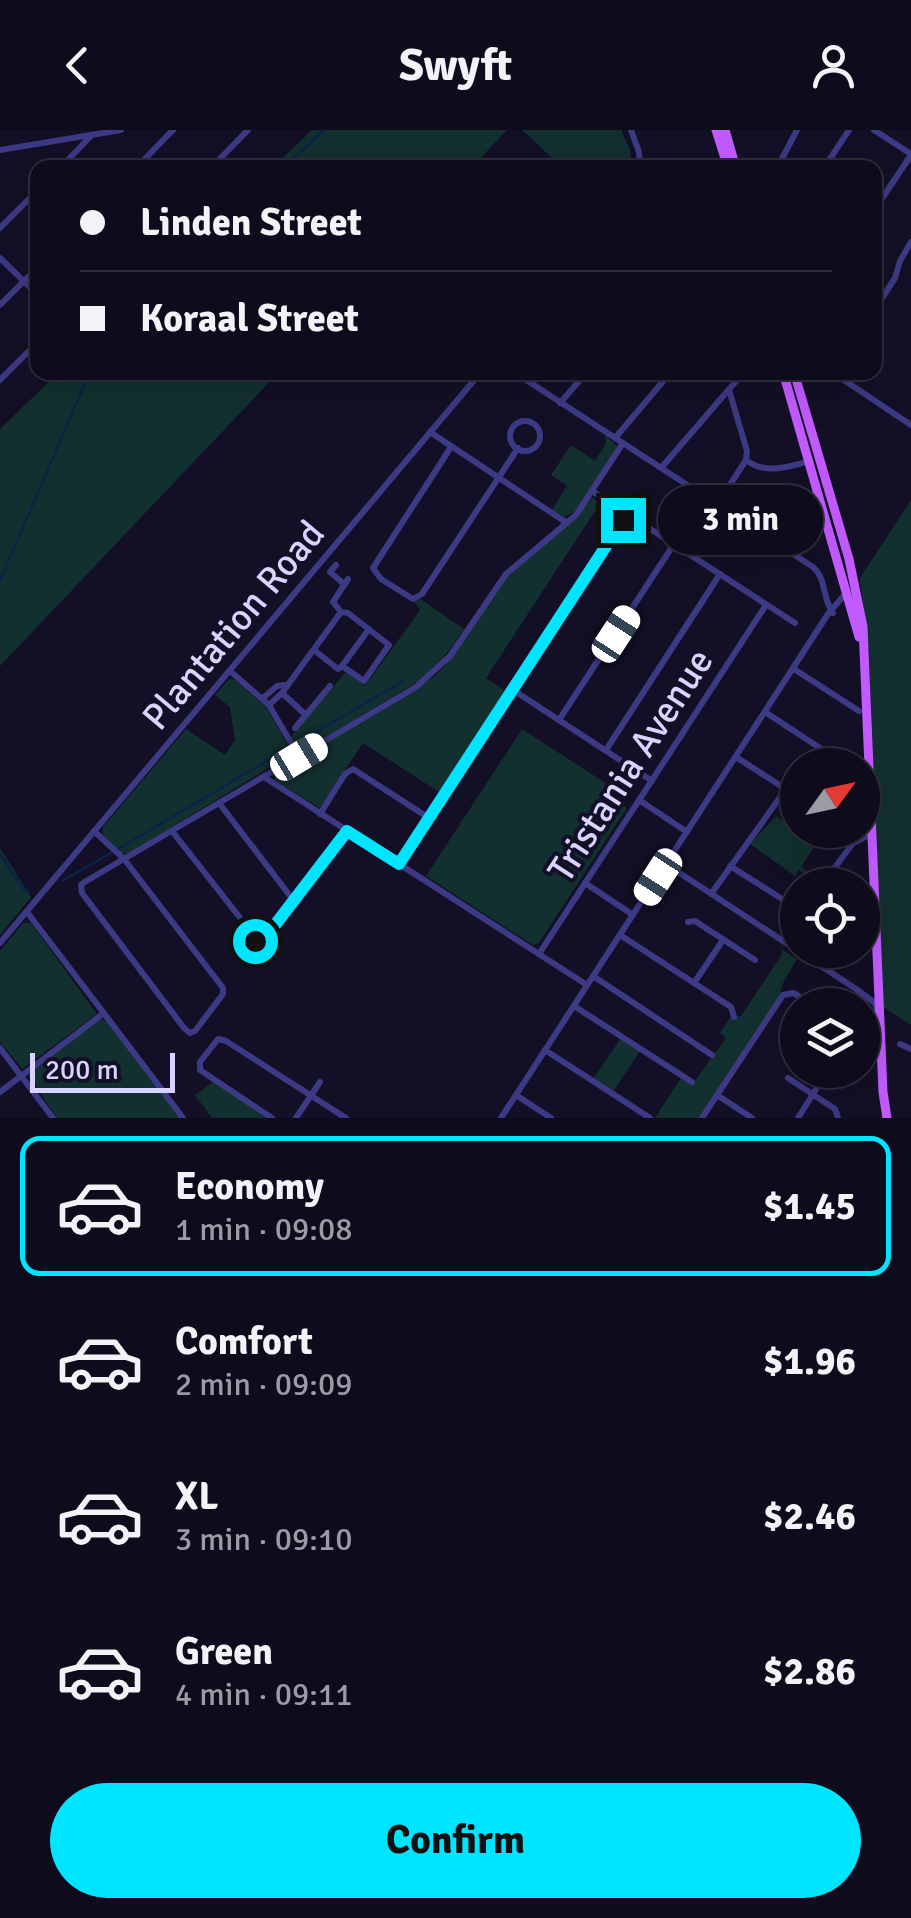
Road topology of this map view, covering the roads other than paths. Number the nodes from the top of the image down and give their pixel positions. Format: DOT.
graph roads {
  1 [pos="121,130"];
  2 [pos="173,130"];
  3 [pos="248,130"];
  4 [pos="631,130"];
  5 [pos="716,130"];
  6 [pos="725,130"];
  7 [pos="797,130"];
  8 [pos="848,130"];
  9 [pos="874,130"];
  10 [pos="80,134"];
  11 [pos="92,135"];
  12 [pos="1,151"];
  13 [pos="911,154"];
  14 [pos="68,160"];
  15 [pos="144,160"];
  16 [pos="219,160"];
  17 [pos="639,160"];
  18 [pos="725,160"];
  19 [pos="734,160"];
  20 [pos="780,160"];
  21 [pos="829,160"];
  22 [pos="30,198"];
  23 [pos="882,198"];
  24 [pos="0,228"];
  25 [pos="911,242"];
  26 [pos="0,258"];
  27 [pos="30,274"];
  28 [pos="23,281"];
  29 [pos="30,288"];
  30 [pos="882,299"];
  31 [pos="0,305"];
  32 [pos="30,350"];
  33 [pos="0,380"];
  34 [pos="474,380"];
  35 [pos="526,380"];
  36 [pos="580,380"];
  37 [pos="665,380"];
  38 [pos="737,380"];
  39 [pos="792,380"];
  40 [pos="792,380"];
  41 [pos="844,380"];
  42 [pos="729,389"];
  43 [pos="560,402"];
  44 [pos="911,424"];
  45 [pos="430,432"];
  46 [pos="615,438"];
  47 [pos="623,443"];
  48 [pos="452,447"];
  49 [pos="518,448"];
  50 [pos="746,460"];
  51 [pos="810,461"];
  52 [pos="662,468"];
  53 [pos="498,477"];
  54 [pos="592,492"];
  55 [pos="717,505"];
  56 [pos="627,514"];
  57 [pos="567,523"];
  58 [pos="674,544"];
  59 [pos="336,565"];
  60 [pos="720,574"];
  61 [pos="853,594"];
  62 [pos="766,605"];
  63 [pos="832,612"];
  64 [pos="338,615"];
  65 [pos="795,624"];
  66 [pos="369,629"];
  67 [pos="314,650"];
  68 [pos="342,666"];
  69 [pos="794,668"];
  70 [pos="230,671"];
  71 [pos="330,686"];
  72 [pos="284,689"];
  73 [pos="513,690"];
  74 [pos="262,698"];
  75 [pos="269,705"];
  76 [pos="858,711"];
  77 [pos="765,712"];
  78 [pos="306,715"];
  79 [pos="559,720"];
  80 [pos="295,728"];
  81 [pos="820,748"];
  82 [pos="869,748"];
  83 [pos="606,750"];
  84 [pos="299,757"];
  85 [pos="736,757"];
  86 [pos="264,776"];
  87 [pos="652,781"];
  88 [pos="780,785"];
  89 [pos="780,797"];
  90 [pos="639,800"];
  91 [pos="220,803"];
  92 [pos="320,814"];
  93 [pos="429,818"];
  94 [pos="172,831"];
  95 [pos="347,831"];
  96 [pos="94,832"];
  97 [pos="687,832"];
  98 [pos="124,859"];
  99 [pos="399,864"];
  100 [pos="666,864"];
  101 [pos="730,866"];
  102 [pos="586,883"];
  103 [pos="711,894"];
  104 [pos="780,898"];
  105 [pos="294,901"];
  106 [pos="27,912"];
  107 [pos="633,914"];
  108 [pos="688,922"];
  109 [pos="620,935"];
  110 [pos="723,940"];
  111 [pos="0,943"];
  112 [pos="539,954"];
  113 [pos="755,960"];
  114 [pos="593,976"];
  115 [pos="694,983"];
  116 [pos="587,986"];
  117 [pos="854,988"];
  118 [pos="780,999"];
  119 [pos="574,1006"];
  120 [pos="104,1013"];
  121 [pos="734,1017"];
  122 [pos="880,1041"];
  123 [pos="880,1042"];
  124 [pos="900,1044"];
  125 [pos="0,1048"];
  126 [pos="911,1049"];
  127 [pos="545,1050"];
  128 [pos="881,1050"];
  129 [pos="712,1055"];
  130 [pos="21,1076"];
  131 [pos="320,1082"];
  132 [pos="692,1082"];
  133 [pos="804,1088"];
  134 [pos="818,1088"];
  135 [pos="0,1092"];
  136 [pos="814,1094"];
  137 [pos="516,1095"];
  138 [pos="717,1095"];
  139 [pos="310,1096"];
  140 [pos="53,1118"];
  141 [pos="184,1118"];
  142 [pos="272,1118"];
  143 [pos="296,1118"];
  144 [pos="346,1118"];
  145 [pos="501,1118"];
  146 [pos="551,1118"];
  147 [pos="650,1118"];
  148 [pos="702,1118"];
  149 [pos="752,1118"];
  150 [pos="798,1118"];
  151 [pos="838,1118"];
  152 [pos="887,1118"];
  1 -- 11 [label="street"];
  2 -- 15 [label="street"];
  3 -- 16 [label="street"];
  4 -- 17 [label="street"];
  5 -- 18 [label="main road"];
  6 -- 19 [label="main road"];
  7 -- 20 [label="street"];
  8 -- 21 [label="street"];
  9 -- 13 [label="street"];
  10 -- 11 [label="street"];
  10 -- 12 [label="street"];
  11 -- 14 [label="street"];
  13 -- 23 [label="street"];
  22 -- 24 [label="street"];
  25 -- 30 [label="street"];
  26 -- 28 [label="street"];
  27 -- 28 [label="street"];
  28 -- 29 [label="street"];
  28 -- 31 [label="street"];
  32 -- 33 [label="street"];
  34 -- 45 [label="street, Plantation Road"];
  35 -- 43 [label="street"];
  36 -- 43 [label="street"];
  37 -- 46 [label="street"];
  38 -- 42 [label="street"];
  39 -- 51 [label="main road"];
  40 -- 61 [label="main road"];
  41 -- 44 [label="street"];
  42 -- 50 [label="street"];
  42 -- 52 [label="street"];
  43 -- 46 [label="street"];
  45 -- 48 [label="street"];
  45 -- 70 [label="street, Plantation Road"];
  46 -- 47 [label="street"];
  47 -- 52 [label="street"];
  47 -- 54 [label="street"];
  48 -- 53 [label="street"];
  48 -- 53 [label="street"];
  49 -- 49 [label="street"];
  49 -- 53 [label="street"];
  50 -- 51 [label="street"];
  50 -- 55 [label="street"];
  51 -- 61 [label="main road"];
  52 -- 55 [label="street"];
  53 -- 57 [label="street"];
  54 -- 56 [label="street"];
  54 -- 57 [label="street"];
  55 -- 63 [label="street"];
  56 -- 58 [label="street"];
  56 -- 73 [label="street"];
  57 -- 84 [label="street"];
  58 -- 60 [label="street"];
  58 -- 79 [label="street"];
  59 -- 64 [label="street"];
  60 -- 62 [label="street"];
  60 -- 83 [label="street"];
  61 -- 63 [label="street"];
  61 -- 82 [label="main road"];
  62 -- 65 [label="street"];
  62 -- 87 [label="street, Tristania Avenue"];
  63 -- 69 [label="street"];
  64 -- 66 [label="street"];
  64 -- 67 [label="street"];
  66 -- 68 [label="street"];
  66 -- 68 [label="street"];
  67 -- 68 [label="street"];
  67 -- 72 [label="street"];
  69 -- 76 [label="street"];
  69 -- 77 [label="street"];
  70 -- 74 [label="street"];
  70 -- 96 [label="street, Plantation Road"];
  71 -- 78 [label="street"];
  72 -- 74 [label="street"];
  72 -- 75 [label="street"];
  72 -- 78 [label="street"];
  73 -- 79 [label="street"];
  73 -- 93 [label="street"];
  74 -- 75 [label="street"];
  75 -- 84 [label="street"];
  77 -- 81 [label="street"];
  77 -- 85 [label="street"];
  78 -- 80 [label="street"];
  79 -- 83 [label="street"];
  83 -- 87 [label="street"];
  84 -- 86 [label="street"];
  85 -- 88 [label="street"];
  85 -- 97 [label="street"];
  86 -- 91 [label="street"];
  86 -- 92 [label="street"];
  87 -- 90 [label="street, Tristania Avenue"];
  89 -- 101 [label="street"];
  90 -- 97 [label="street"];
  90 -- 102 [label="street, Tristania Avenue"];
  91 -- 94 [label="street"];
  91 -- 105 [label="street"];
  92 -- 93 [label="street"];
  92 -- 95 [label="street"];
  93 -- 99 [label="street"];
  94 -- 98 [label="street"];
  94 -- 105 [label="street"];
  95 -- 99 [label="street"];
  95 -- 105 [label="street"];
  96 -- 98 [label="street"];
  96 -- 106 [label="street, Plantation Road"];
  97 -- 100 [label="street"];
  98 -- 98 [label="street"];
  99 -- 112 [label="street"];
  100 -- 103 [label="street"];
  100 -- 107 [label="street"];
  101 -- 103 [label="street"];
  101 -- 104 [label="street"];
  102 -- 107 [label="street"];
  102 -- 112 [label="street, Tristania Avenue"];
  103 -- 117 [label="street"];
  106 -- 111 [label="street, Plantation Road"];
  106 -- 120 [label="street"];
  107 -- 109 [label="street"];
  108 -- 110 [label="street"];
  109 -- 114 [label="street"];
  109 -- 115 [label="street"];
  110 -- 113 [label="street"];
  110 -- 115 [label="street"];
  112 -- 116 [label="street"];
  114 -- 116 [label="street"];
  114 -- 129 [label="street"];
  115 -- 121 [label="street"];
  116 -- 119 [label="street"];
  118 -- 138 [label="street"];
  119 -- 127 [label="street"];
  119 -- 132 [label="street"];
  120 -- 130 [label="street"];
  120 -- 141 [label="street"];
  122 -- 128 [label="street"];
  123 -- 128 [label="main road"];
  124 -- 126 [label="street"];
  125 -- 130 [label="street"];
  127 -- 137 [label="street"];
  127 -- 147 [label="street"];
  128 -- 152 [label="main road"];
  130 -- 135 [label="street"];
  130 -- 140 [label="street"];
  131 -- 139 [label="street"];
  133 -- 136 [label="street"];
  134 -- 136 [label="street"];
  136 -- 150 [label="street"];
  136 -- 151 [label="street"];
  137 -- 145 [label="street"];
  137 -- 146 [label="street"];
  138 -- 148 [label="street"];
  138 -- 149 [label="street"];
  139 -- 142 [label="street"];
  139 -- 143 [label="street"];
  139 -- 144 [label="street"];
}
